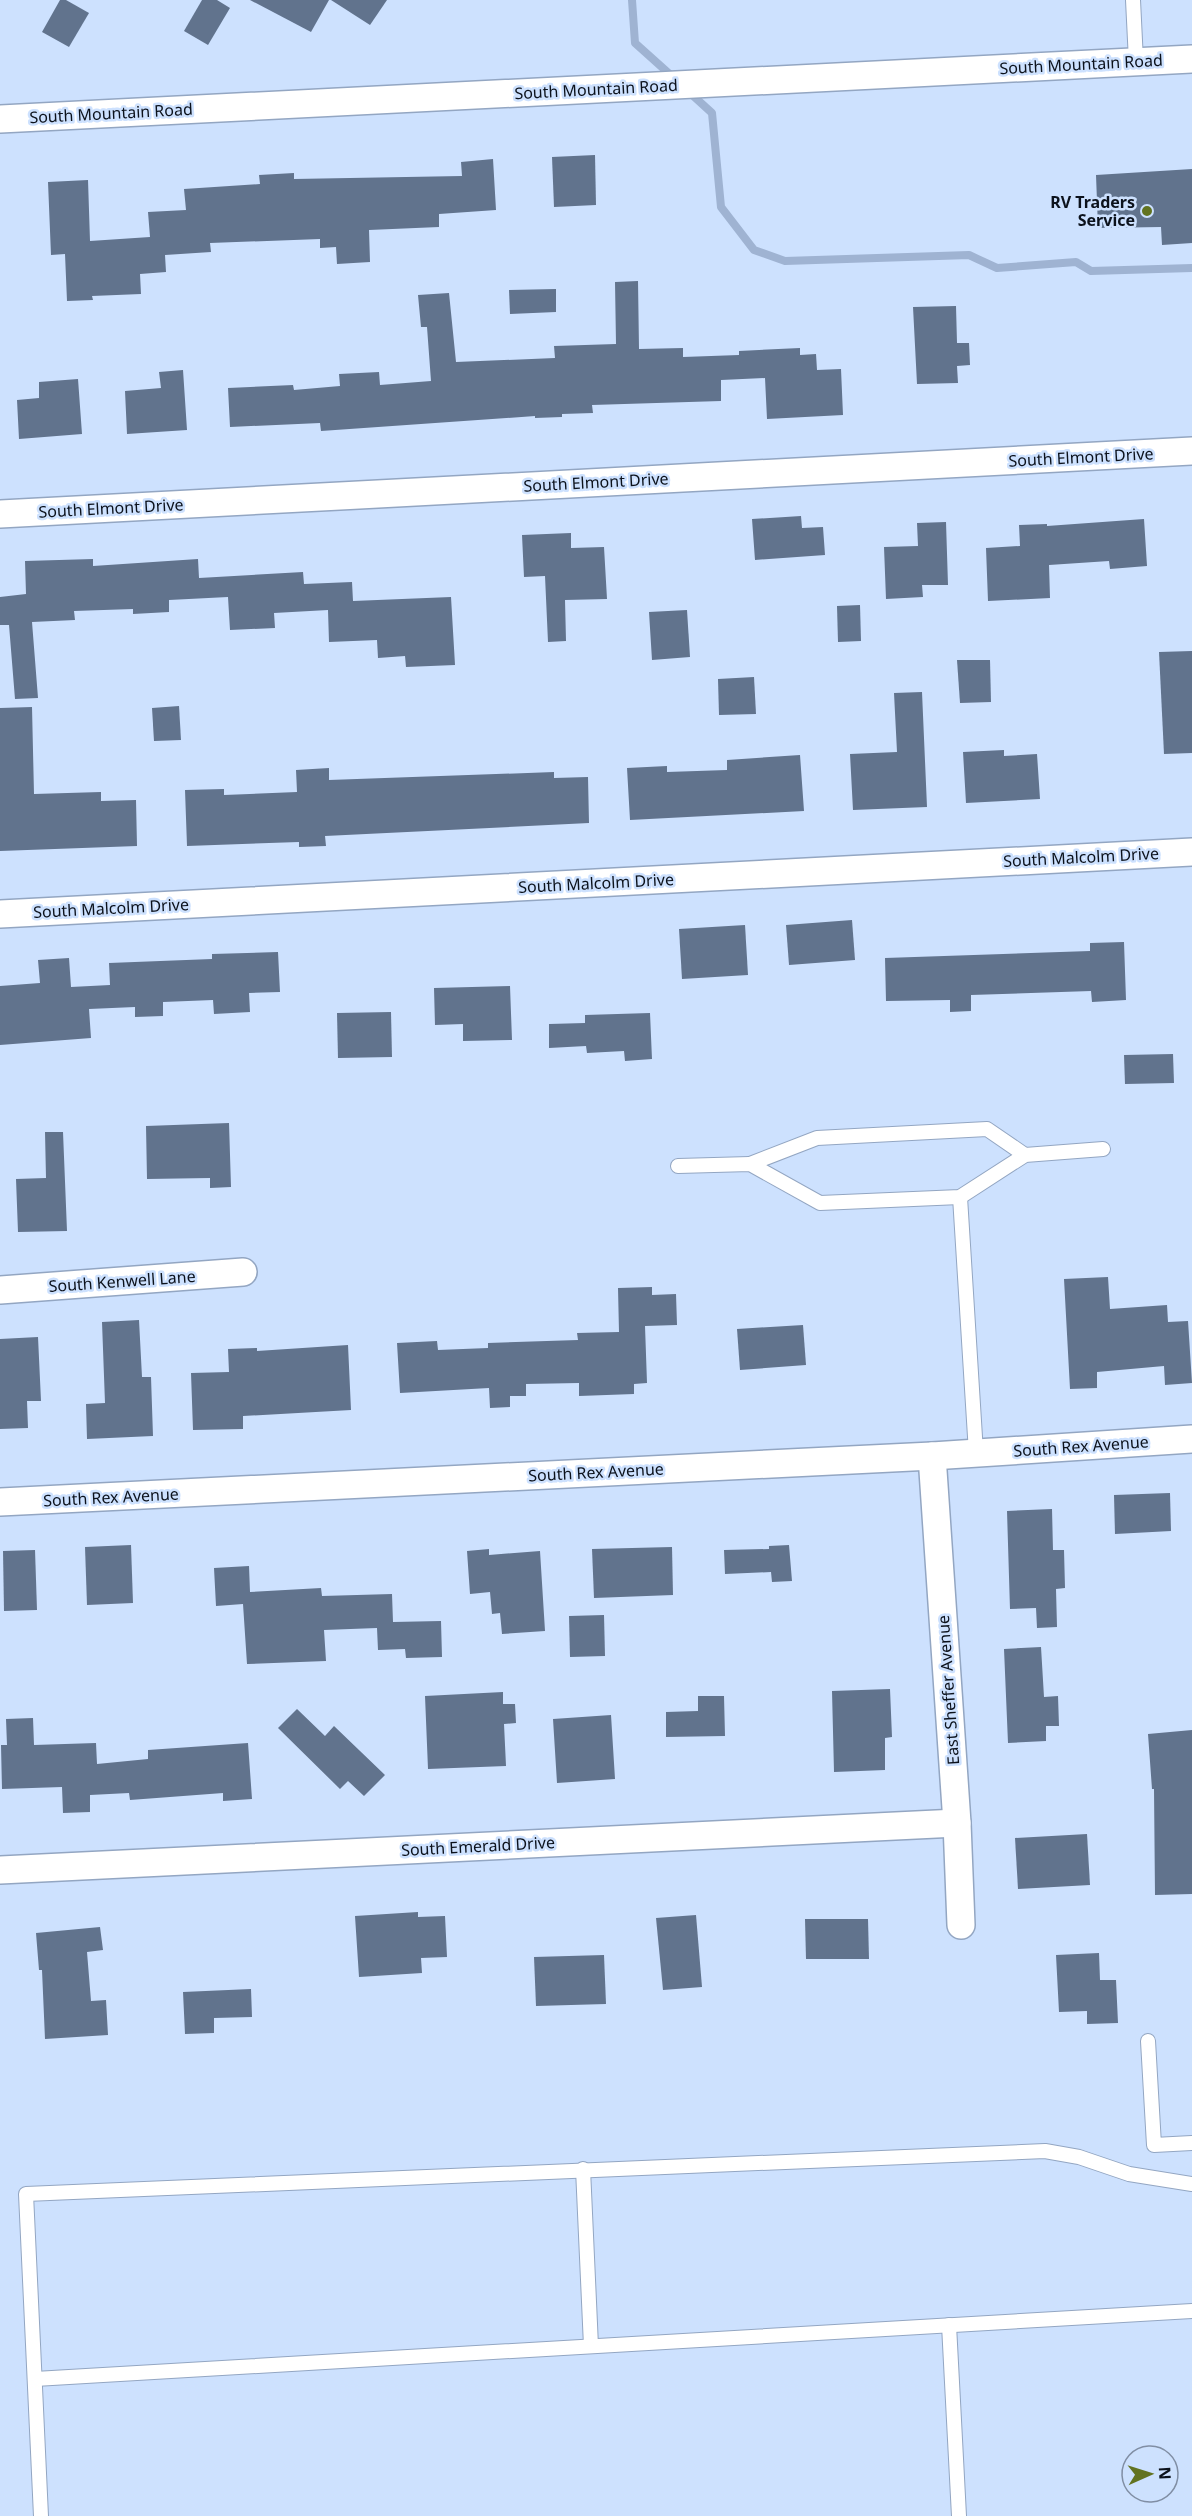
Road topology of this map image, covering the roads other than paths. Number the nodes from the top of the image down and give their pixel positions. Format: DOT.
graph roads {
  1 [pos="1133,0"];
  2 [pos="1192,59"];
  3 [pos="1136,61"];
  4 [pos="0,119"];
  5 [pos="1192,451"];
  6 [pos="0,514"];
  7 [pos="1192,852"];
  8 [pos="0,914"];
  9 [pos="1103,1149"];
  10 [pos="1025,1155"];
  11 [pos="750,1164"];
  12 [pos="678,1166"];
  13 [pos="960,1197"];
  14 [pos="243,1272"];
  15 [pos="0,1290"];
  16 [pos="1192,1439"];
  17 [pos="976,1453"];
  18 [pos="932,1456"];
  19 [pos="0,1502"];
  20 [pos="957,1823"];
  21 [pos="0,1869"];
  22 [pos="961,1925"];
  23 [pos="1148,2041"];
  24 [pos="1192,2144"];
  25 [pos="583,2169"];
  26 [pos="1192,2184"];
  27 [pos="1192,2311"];
  28 [pos="949,2325"];
  29 [pos="591,2346"];
  30 [pos="35,2379"];
  31 [pos="41,2516"];
  32 [pos="959,2516"];
  1 -- 3 [label="lane"];
  2 -- 3 [label="street, South Mountain Road"];
  3 -- 4 [label="street, South Mountain Road"];
  5 -- 6 [label="street, South Elmont Drive"];
  7 -- 8 [label="street, South Malcolm Drive"];
  9 -- 10 [label="lane"];
  10 -- 11 [label="lane"];
  10 -- 13 [label="lane"];
  11 -- 12 [label="lane"];
  11 -- 13 [label="lane"];
  13 -- 17 [label="lane"];
  14 -- 15 [label="street, South Kenwell Lane"];
  16 -- 17 [label="street, South Rex Avenue"];
  17 -- 18 [label="street, South Rex Avenue"];
  18 -- 19 [label="street, South Rex Avenue"];
  18 -- 20 [label="street, East Sheffer Avenue"];
  20 -- 21 [label="street, South Emerald Drive"];
  20 -- 22 [label="street, East Sheffer Avenue"];
  23 -- 24 [label="lane"];
  25 -- 26 [label="lane"];
  25 -- 29 [label="lane"];
  25 -- 30 [label="lane"];
  27 -- 28 [label="lane"];
  28 -- 29 [label="lane"];
  28 -- 32 [label="lane"];
  29 -- 30 [label="lane"];
  30 -- 31 [label="lane"];
}
